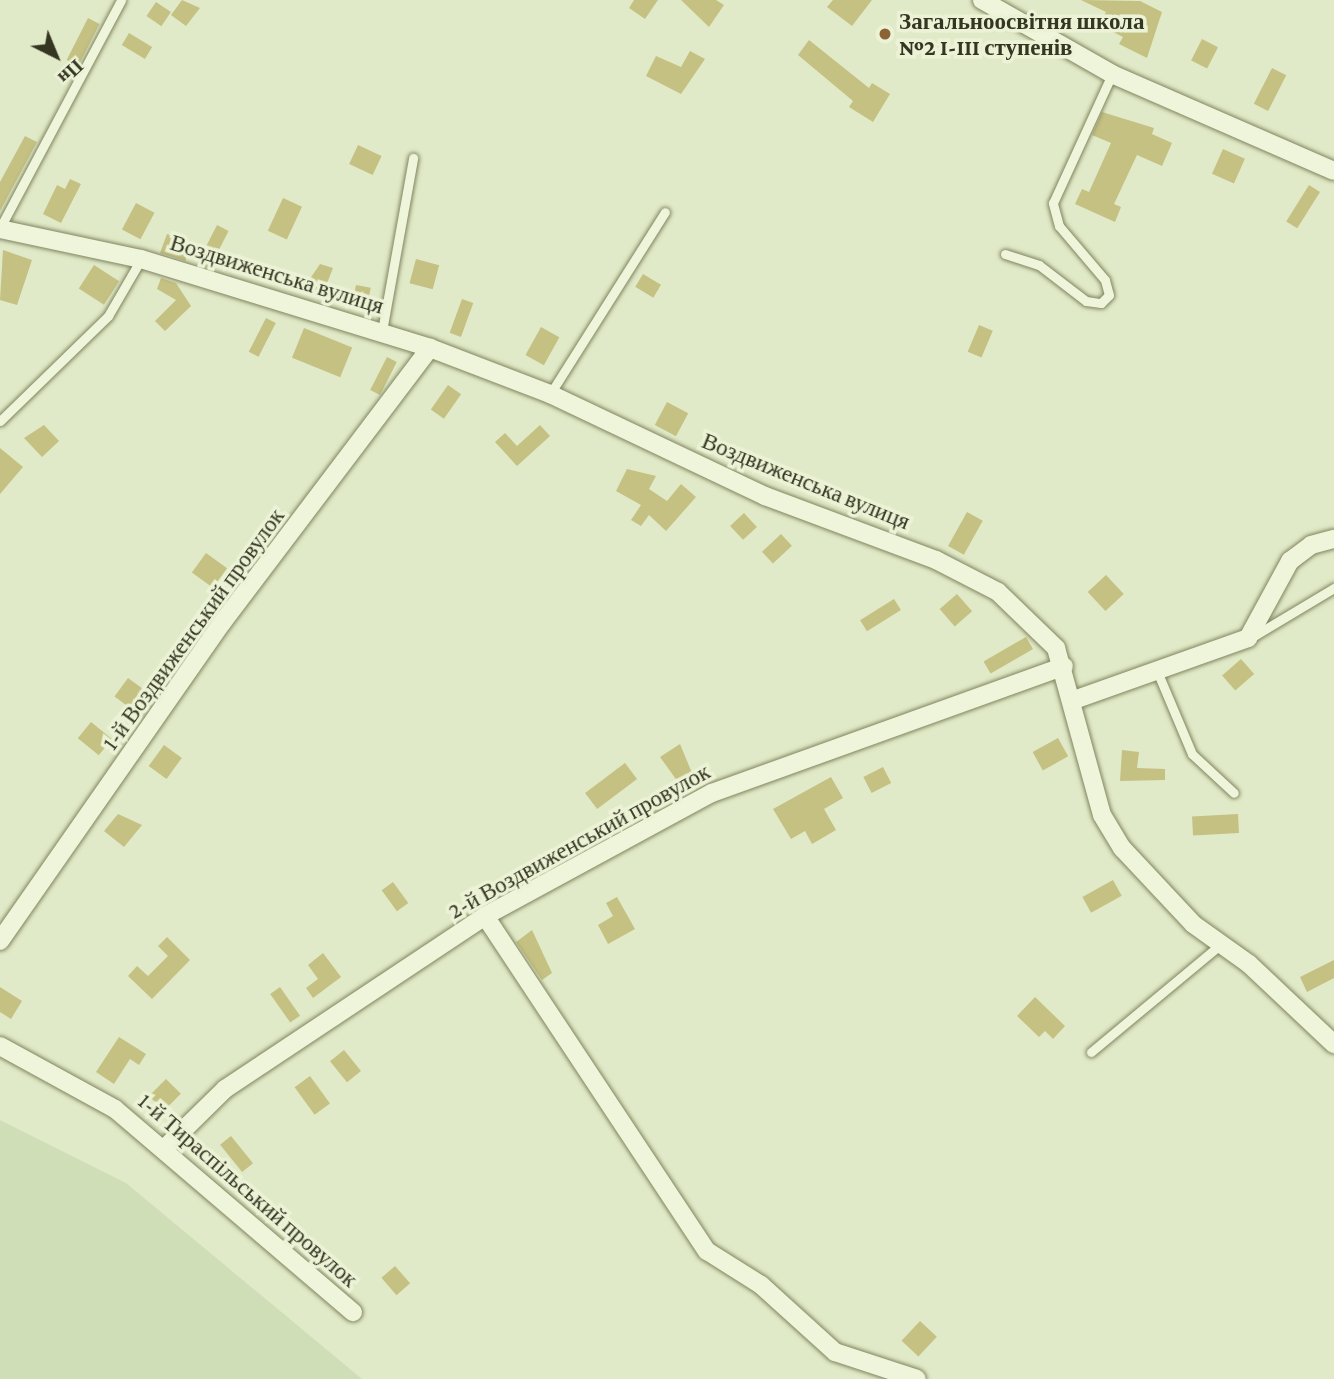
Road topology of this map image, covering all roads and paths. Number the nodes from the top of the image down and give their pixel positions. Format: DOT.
graph roads {
  1 [pos="121,0"];
  2 [pos="982,0"];
  3 [pos="1112,74"];
  4 [pos="413,158"];
  5 [pos="1334,171"];
  6 [pos="665,212"];
  7 [pos="0,228"];
  8 [pos="1004,254"];
  9 [pos="141,259"];
  10 [pos="382,331"];
  11 [pos="430,348"];
  12 [pos="550,394"];
  13 [pos="0,421"];
  14 [pos="1334,539"];
  15 [pos="1334,588"];
  16 [pos="1248,638"];
  17 [pos="1064,666"];
  18 [pos="1157,671"];
  19 [pos="1074,700"];
  20 [pos="1234,793"];
  21 [pos="485,916"];
  22 [pos="0,941"];
  23 [pos="1220,945"];
  24 [pos="1334,1044"];
  25 [pos="0,1046"];
  26 [pos="1091,1052"];
  27 [pos="166,1147"];
  28 [pos="353,1312"];
  29 [pos="917,1379"];
  1 -- 7 [label="lane"];
  2 -- 3 [label="street"];
  3 -- 5 [label="street"];
  3 -- 8 [label="lane"];
  4 -- 10 [label="lane"];
  6 -- 12 [label="lane"];
  7 -- 9 [label="street, Воздвиженська вулиця"];
  9 -- 10 [label="street, Воздвиженська вулиця"];
  9 -- 13 [label="lane"];
  10 -- 11 [label="street, Воздвиженська вулиця"];
  11 -- 12 [label="street, Воздвиженська вулиця"];
  11 -- 22 [label="street, 1-й Воздвиженський провулок"];
  12 -- 17 [label="street, Воздвиженська вулиця"];
  14 -- 16 [label="street"];
  15 -- 16 [label="lane"];
  16 -- 18 [label="street"];
  17 -- 19 [label="street, Воздвиженська вулиця"];
  17 -- 21 [label="street, 2-й Воздвиженський провулок"];
  18 -- 19 [label="street"];
  18 -- 20 [label="lane"];
  19 -- 23 [label="street, Воздвиженська вулиця"];
  21 -- 27 [label="street, 2-й Воздвиженський провулок"];
  21 -- 29 [label="street"];
  23 -- 24 [label="street, Воздвиженська вулиця"];
  23 -- 26 [label="lane"];
  25 -- 27 [label="street, 1-й Тираспільський провулок"];
  27 -- 28 [label="street, 1-й Тираспільський провулок"];
}
